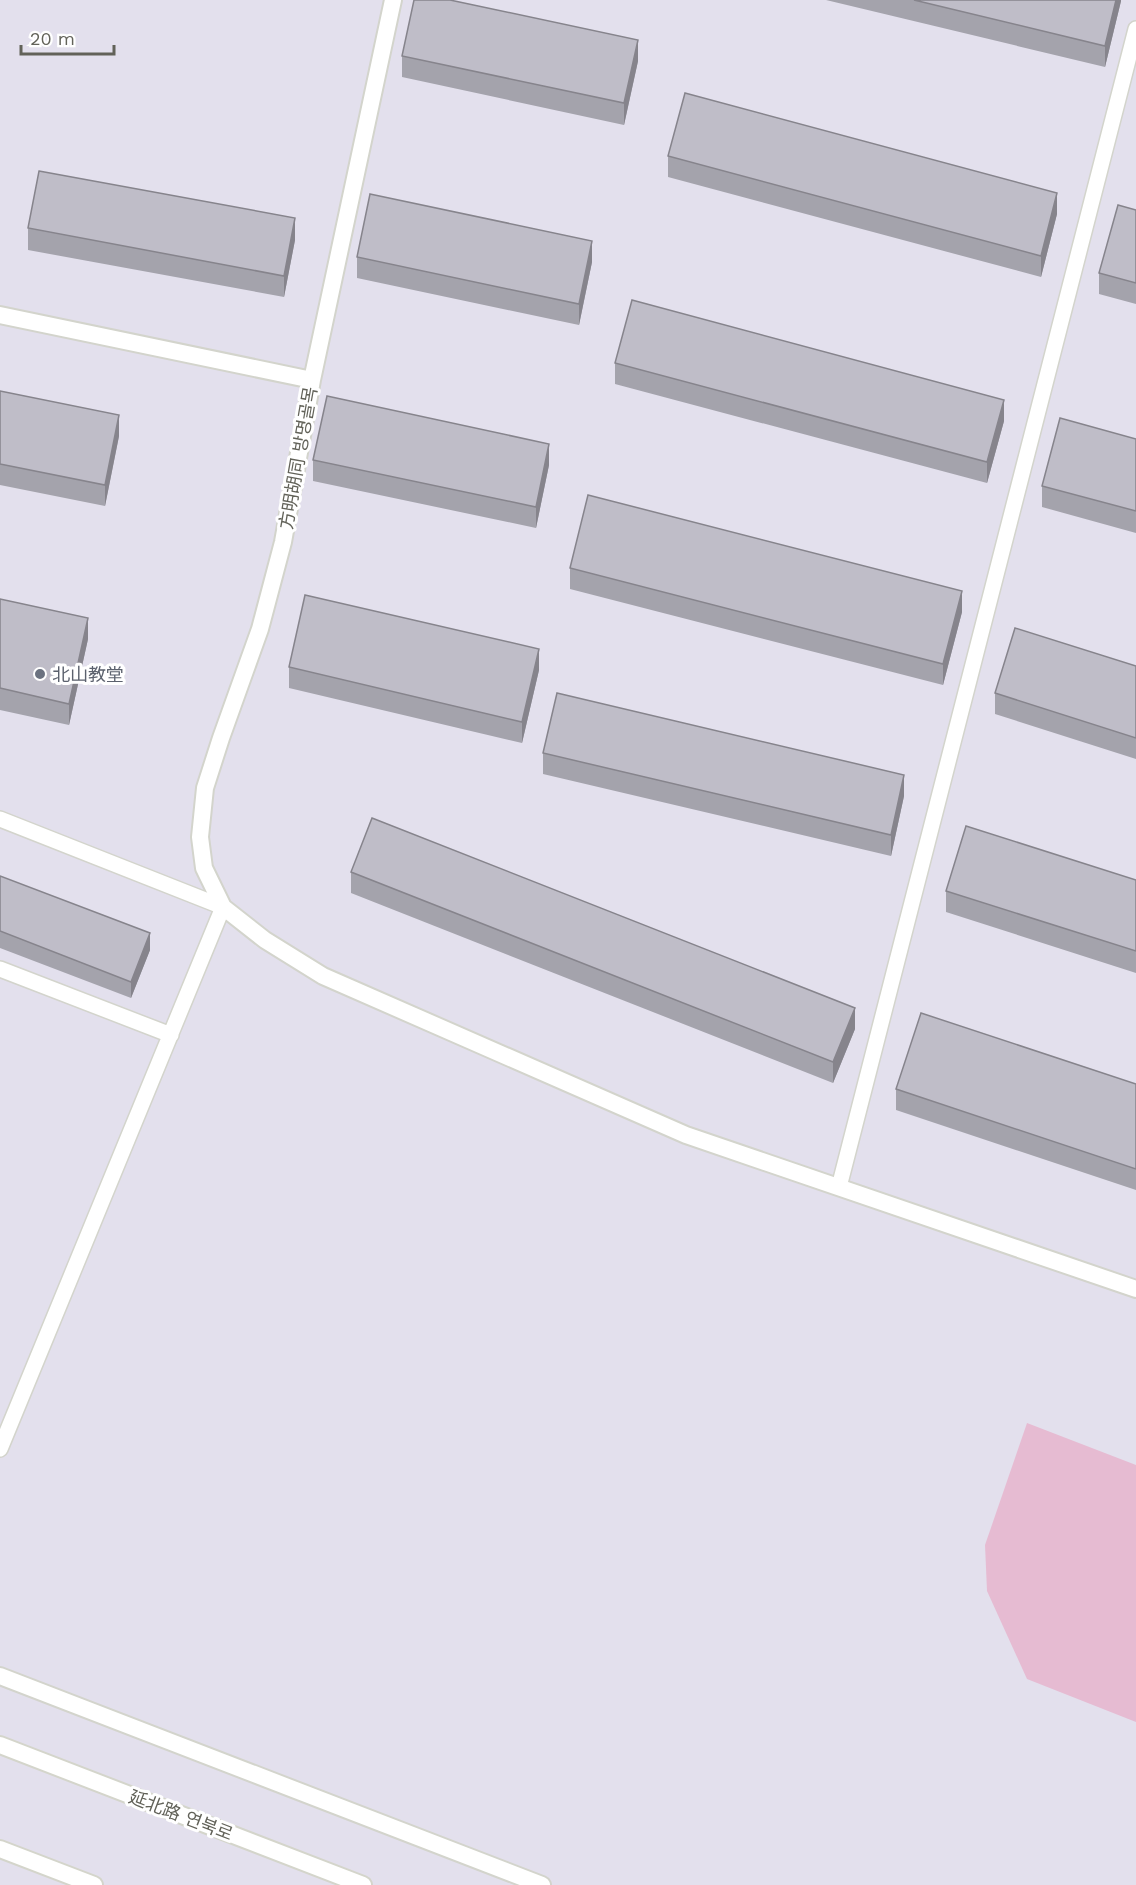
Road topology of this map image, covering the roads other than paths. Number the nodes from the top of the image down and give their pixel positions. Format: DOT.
graph roads {
  1 [pos="393,0"];
  2 [pos="1136,29"];
  3 [pos="0,315"];
  4 [pos="312,380"];
  5 [pos="0,819"];
  6 [pos="223,907"];
  7 [pos="0,969"];
  8 [pos="171,1035"];
  9 [pos="839,1187"];
  10 [pos="1136,1288"];
  11 [pos="0,1449"];
  12 [pos="0,1676"];
  13 [pos="0,1745"];
  14 [pos="0,1849"];
  15 [pos="94,1885"];
  16 [pos="363,1885"];
  17 [pos="542,1885"];
  1 -- 4 [label="street, 方明胡同 방명골목"];
  2 -- 9 [label="lane"];
  3 -- 4 [label="street"];
  4 -- 6 [label="street, 方明胡同 방명골목"];
  5 -- 6 [label="lane"];
  6 -- 8 [label="lane"];
  6 -- 9 [label="street"];
  7 -- 8 [label="lane"];
  8 -- 11 [label="lane"];
  9 -- 10 [label="street"];
  12 -- 17 [label="street"];
  13 -- 16 [label="street, 延北路 연북로"];
  14 -- 15 [label="street"];
}
